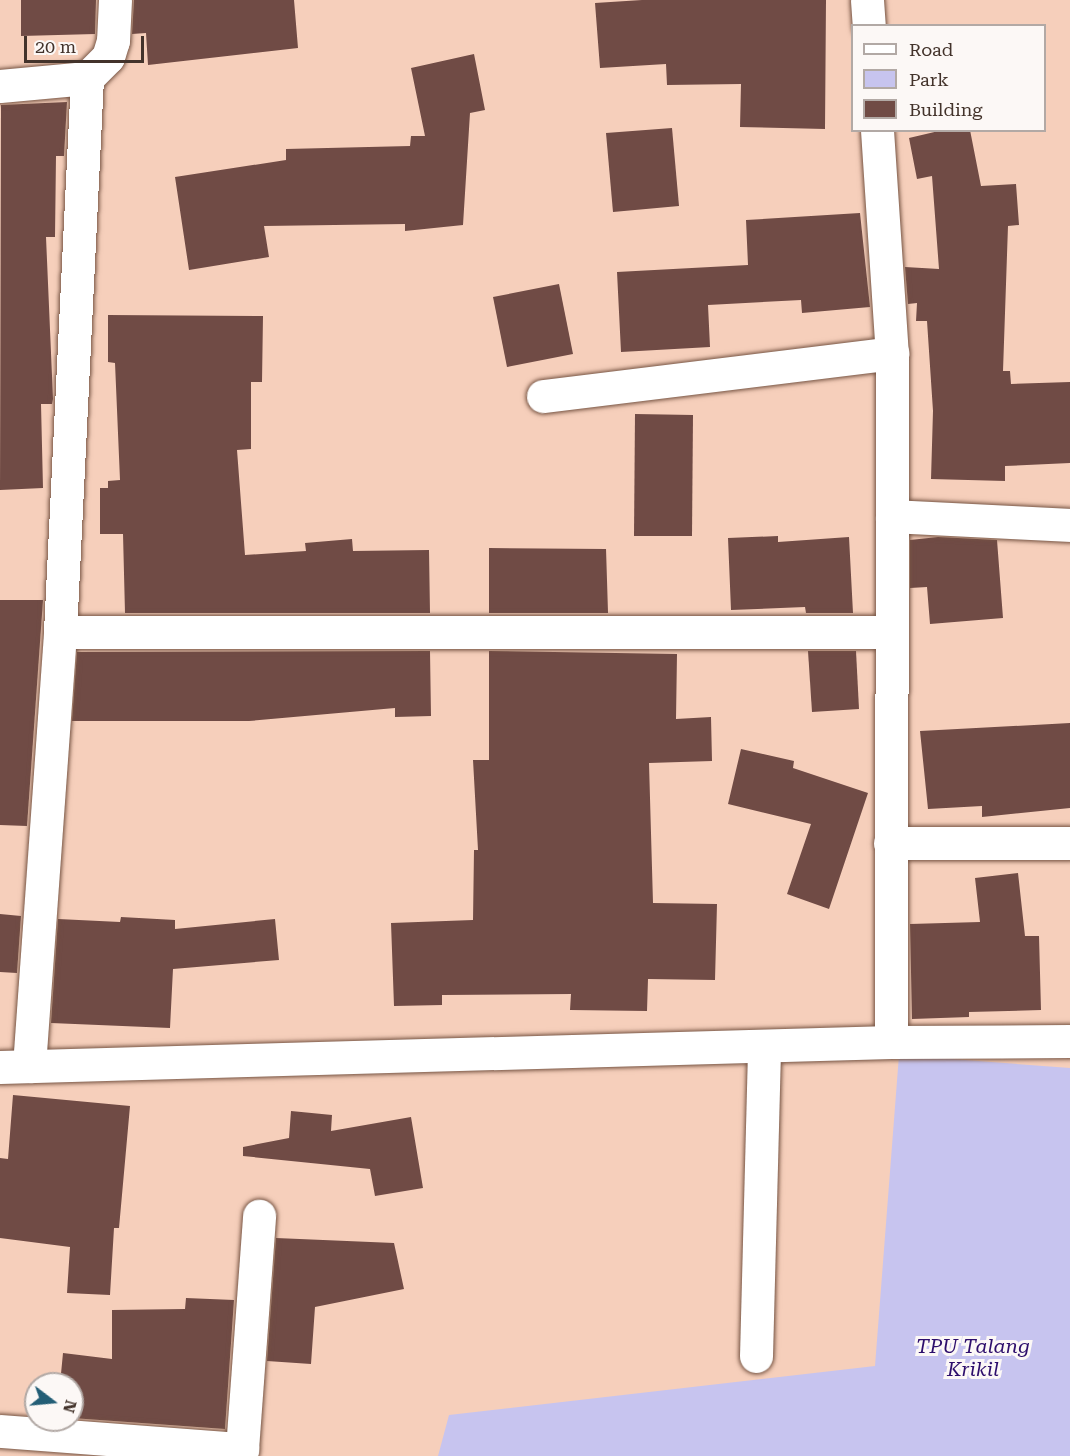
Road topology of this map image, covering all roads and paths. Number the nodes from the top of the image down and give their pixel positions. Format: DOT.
graph roads {
  1 [pos="115,0"];
  2 [pos="867,0"];
  3 [pos="869,24"];
  4 [pos="87,78"];
  5 [pos="0,86"];
  6 [pos="877,132"];
  7 [pos="892,353"];
  8 [pos="543,396"];
  9 [pos="891,516"];
  10 [pos="1070,525"];
  11 [pos="60,632"];
  12 [pos="892,633"];
  13 [pos="890,843"];
  14 [pos="1070,843"];
  15 [pos="1070,1041"];
  16 [pos="891,1042"];
  17 [pos="764,1048"];
  18 [pos="15,1066"];
  19 [pos="259,1216"];
  20 [pos="756,1356"];
  21 [pos="0,1431"];
  1 -- 4 [label="street"];
  2 -- 3 [label="street"];
  4 -- 5 [label="street"];
  4 -- 11 [label="street"];
  6 -- 7 [label="street"];
  7 -- 8 [label="street"];
  7 -- 9 [label="street"];
  9 -- 10 [label="street"];
  9 -- 12 [label="street"];
  11 -- 12 [label="street"];
  11 -- 18 [label="street"];
  12 -- 13 [label="street"];
  13 -- 14 [label="street"];
  13 -- 16 [label="street"];
  15 -- 16 [label="street"];
  16 -- 17 [label="street"];
  17 -- 18 [label="street"];
  17 -- 20 [label="street"];
  19 -- 21 [label="street"];
}
